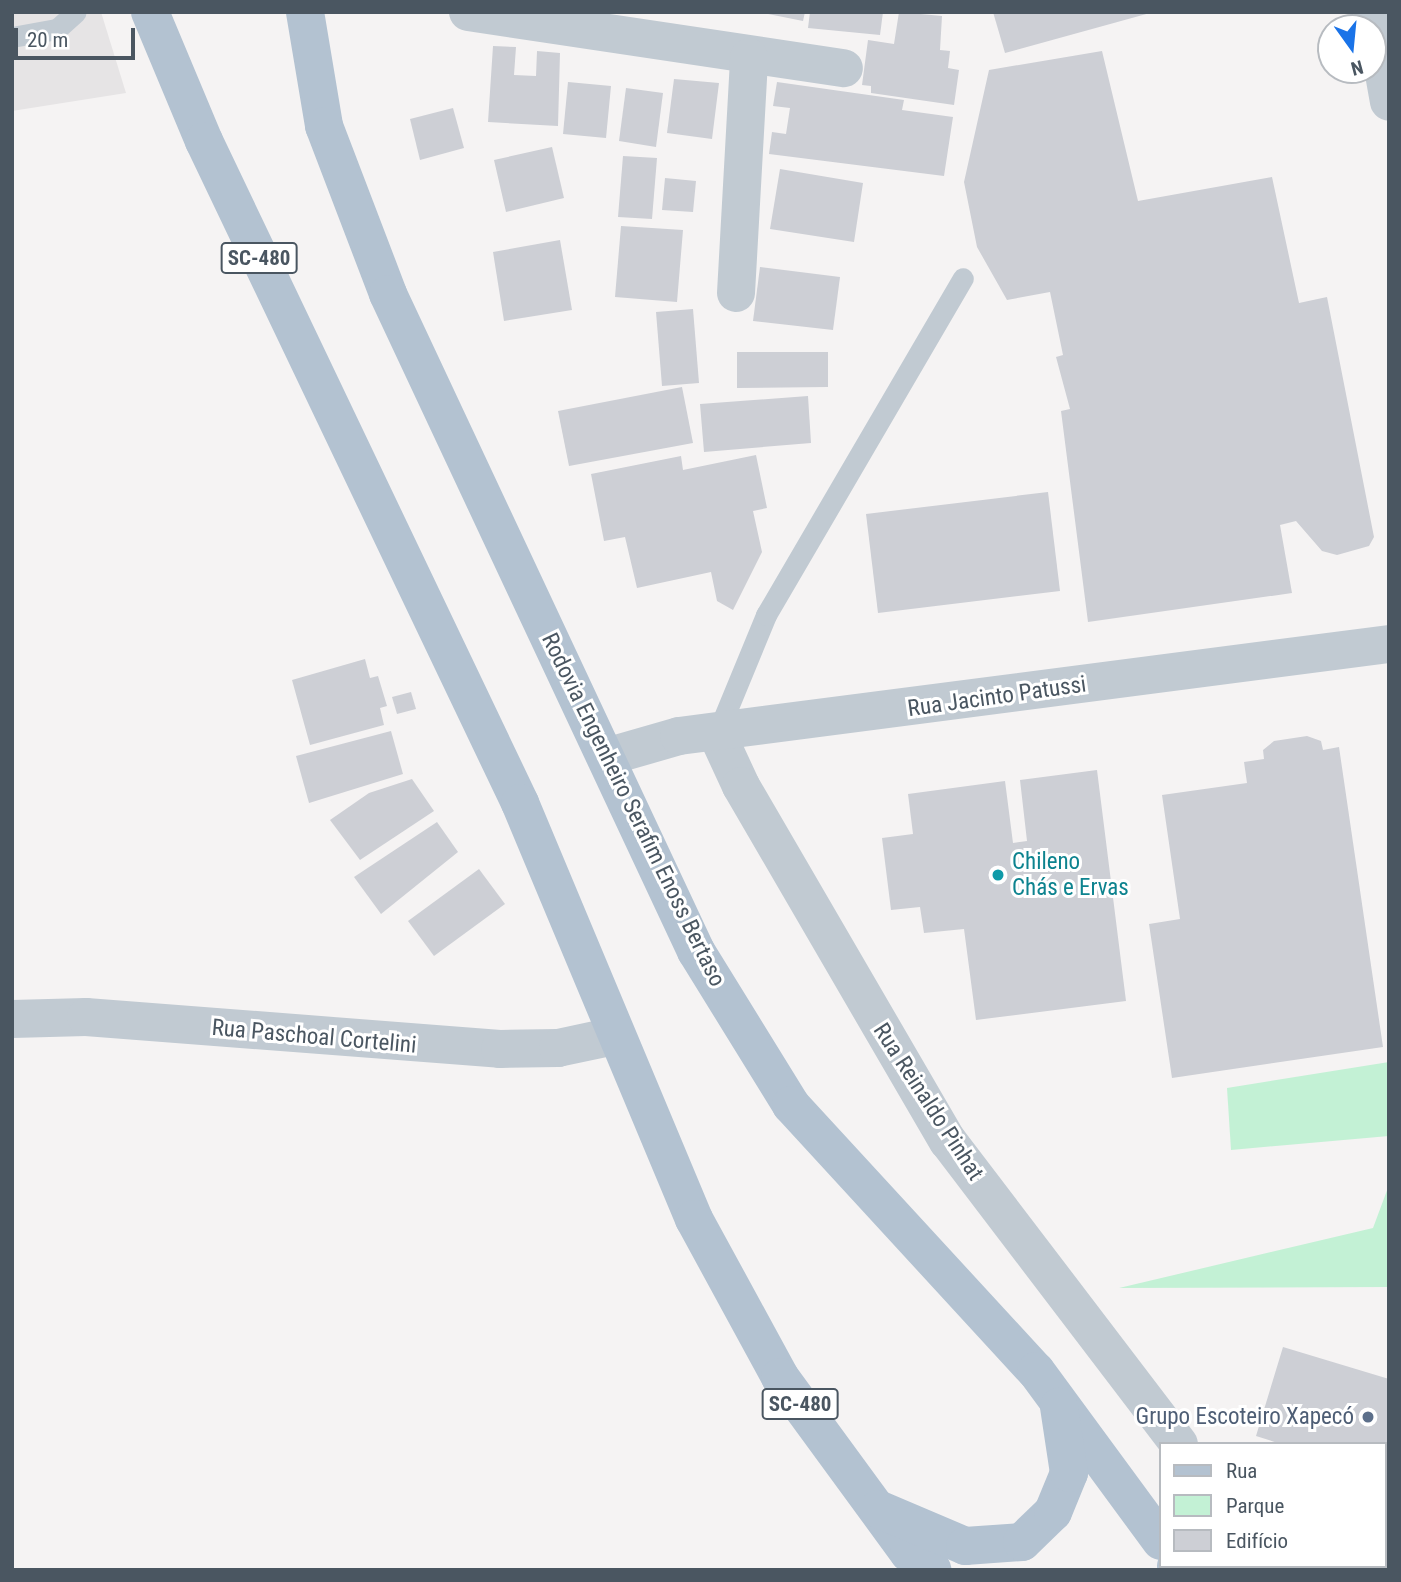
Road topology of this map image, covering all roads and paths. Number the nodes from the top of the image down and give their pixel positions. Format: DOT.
graph roads {
  1 [pos="76,12"];
  2 [pos="150,12"];
  3 [pos="305,12"];
  4 [pos="468,12"];
  5 [pos="1373,12"];
  6 [pos="12,37"];
  7 [pos="749,57"];
  8 [pos="844,68"];
  9 [pos="1389,102"];
  10 [pos="964,278"];
  11 [pos="736,293"];
  12 [pos="1389,644"];
  13 [pos="717,734"];
  14 [pos="606,757"];
  15 [pos="12,1019"];
  16 [pos="614,1036"];
  17 [pos="1056,1397"];
  18 [pos="1177,1442"];
  19 [pos="876,1508"];
  20 [pos="1160,1540"];
  21 [pos="932,1570"];
  1 -- 6 [label="lane"];
  2 -- 16 [label="main road, SC-480"];
  3 -- 14 [label="main road, Rodovia Engenheiro Serafim Enoss Bertaso"];
  4 -- 7 [label="street"];
  5 -- 9 [label="street"];
  7 -- 8 [label="street"];
  7 -- 11 [label="street"];
  10 -- 13 [label="lane"];
  12 -- 13 [label="street, Rua Jacinto Patussi"];
  13 -- 14 [label="street, Rua Jacinto Patussi"];
  13 -- 18 [label="street, Rua Reinaldo Pinhat"];
  14 -- 17 [label="main road, Rodovia Engenheiro Serafim Enoss Bertaso"];
  15 -- 16 [label="street, Rua Paschoal Cortelini"];
  16 -- 19 [label="main road, SC-480"];
  17 -- 19 [label="main road"];
  17 -- 20 [label="main road, Rodovia Engenheiro Serafim Enoss Bertaso"];
  19 -- 21 [label="main road, SC-480"];
}
